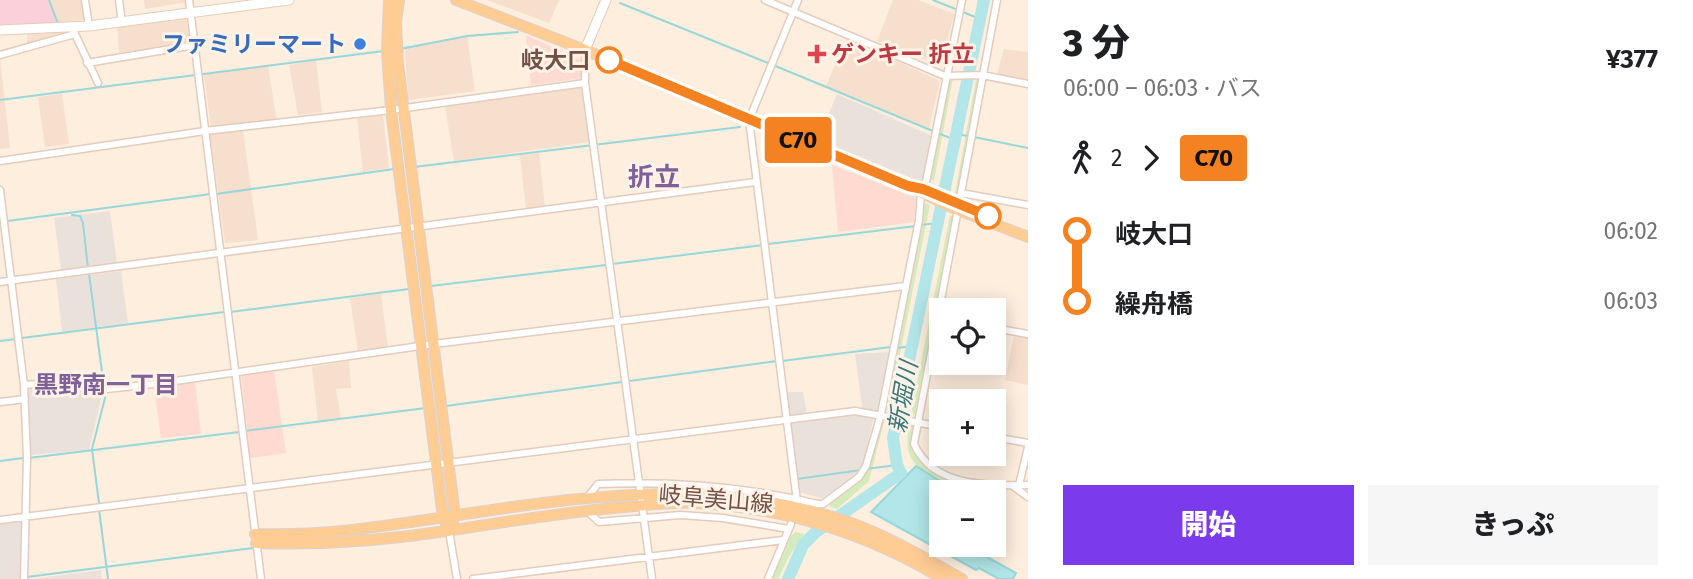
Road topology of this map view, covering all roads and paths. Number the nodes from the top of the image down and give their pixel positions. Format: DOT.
graph roads {
  1 [pos="85,0"];
  2 [pos="119,0"];
  3 [pos="189,0"];
  4 [pos="286,0"];
  5 [pos="389,0"];
  6 [pos="400,0"];
  7 [pos="456,0"];
  8 [pos="607,0"];
  9 [pos="765,0"];
  10 [pos="798,0"];
  11 [pos="962,0"];
  12 [pos="997,0"];
  13 [pos="793,12"];
  14 [pos="191,14"];
  15 [pos="122,23"];
  16 [pos="89,26"];
  17 [pos="0,30"];
  18 [pos="73,30"];
  19 [pos="195,44"];
  20 [pos="585,50"];
  21 [pos="0,55"];
  22 [pos="87,63"];
  23 [pos="979,75"];
  24 [pos="949,76"];
  25 [pos="98,83"];
  26 [pos="585,83"];
  27 [pos="1028,84"];
  28 [pos="403,109"];
  29 [pos="391,110"];
  30 [pos="749,120"];
  31 [pos="205,131"];
  32 [pos="0,160"];
  33 [pos="755,182"];
  34 [pos="0,190"];
  35 [pos="924,192"];
  36 [pos="960,202"];
  37 [pos="603,203"];
  38 [pos="1028,205"];
  39 [pos="412,227"];
  40 [pos="1028,231"];
  41 [pos="1028,237"];
  42 [pos="220,253"];
  43 [pos="12,280"];
  44 [pos="0,282"];
  45 [pos="905,286"];
  46 [pos="942,298"];
  47 [pos="773,303"];
  48 [pos="616,321"];
  49 [pos="1006,330"];
  50 [pos="1028,334"];
  51 [pos="433,344"];
  52 [pos="421,346"];
  53 [pos="929,360"];
  54 [pos="236,373"];
  55 [pos="24,385"];
  56 [pos="24,399"];
  57 [pos="0,402"];
  58 [pos="882,414"];
  59 [pos="786,419"];
  60 [pos="915,421"];
  61 [pos="929,424"];
  62 [pos="633,439"];
  63 [pos="1006,440"];
  64 [pos="1028,445"];
  65 [pos="442,463"];
  66 [pos="1016,485"];
  67 [pos="1028,485"];
  68 [pos="249,487"];
  69 [pos="638,488"];
  70 [pos="1028,497"];
  71 [pos="586,504"];
  72 [pos="641,505"];
  73 [pos="796,513"];
  74 [pos="455,515"];
  75 [pos="643,516"];
  76 [pos="25,517"];
  77 [pos="443,517"];
  78 [pos="0,520"];
  79 [pos="449,531"];
  80 [pos="256,538"];
  81 [pos="783,540"];
  82 [pos="649,556"];
  83 [pos="551,569"];
  84 [pos="24,579"];
  85 [pos="261,579"];
  86 [pos="457,579"];
  87 [pos="473,579"];
  88 [pos="553,579"];
  89 [pos="652,579"];
  90 [pos="768,579"];
  91 [pos="943,579"];
  92 [pos="962,579"];
  1 -- 16 [label="street"];
  2 -- 15 [label="street"];
  3 -- 14 [label="street"];
  4 -- 14 [label="main road"];
  5 -- 29 [label="main road"];
  6 -- 28 [label="main road"];
  7 -- 20 [label="main road"];
  8 -- 20 [label="main road"];
  9 -- 13 [label="street"];
  10 -- 13 [label="street"];
  11 -- 24 [label="street"];
  12 -- 23 [label="street"];
  13 -- 24 [label="street"];
  13 -- 30 [label="street"];
  14 -- 15 [label="main road"];
  14 -- 19 [label="street"];
  15 -- 16 [label="main road"];
  16 -- 18 [label="main road"];
  17 -- 18 [label="main road"];
  18 -- 21 [label="street"];
  18 -- 22 [label="street"];
  19 -- 22 [label="street"];
  19 -- 31 [label="street"];
  20 -- 26 [label="street"];
  20 -- 30 [label="main road"];
  22 -- 25 [label="street"];
  23 -- 24 [label="street"];
  23 -- 27 [label="street"];
  23 -- 36 [label="street"];
  24 -- 35 [label="street"];
  26 -- 28 [label="street"];
  26 -- 37 [label="street"];
  28 -- 29 [label="street"];
  28 -- 39 [label="main road"];
  29 -- 31 [label="street"];
  29 -- 39 [label="main road"];
  30 -- 33 [label="street"];
  30 -- 35 [label="main road"];
  31 -- 32 [label="street"];
  31 -- 42 [label="street"];
  33 -- 37 [label="street"];
  33 -- 47 [label="street"];
  34 -- 43 [label="street"];
  35 -- 36 [label="main road"];
  35 -- 45 [label="street"];
  36 -- 38 [label="street"];
  36 -- 40 [label="main road"];
  36 -- 41 [label="main road"];
  36 -- 46 [label="street"];
  37 -- 39 [label="street"];
  37 -- 48 [label="street"];
  39 -- 42 [label="street"];
  39 -- 51 [label="main road"];
  39 -- 52 [label="main road"];
  42 -- 43 [label="street"];
  42 -- 54 [label="street"];
  43 -- 44 [label="street"];
  43 -- 55 [label="street"];
  45 -- 47 [label="street"];
  45 -- 58 [label="street"];
  47 -- 48 [label="street"];
  47 -- 59 [label="street"];
  48 -- 51 [label="street"];
  48 -- 62 [label="street"];
  49 -- 50 [label="street"];
  51 -- 52 [label="street"];
  51 -- 65 [label="main road"];
  52 -- 54 [label="street"];
  52 -- 65 [label="main road"];
  53 -- 60 [label="street"];
  54 -- 55 [label="street"];
  54 -- 68 [label="street"];
  55 -- 56 [label="street"];
  56 -- 57 [label="street"];
  56 -- 76 [label="street"];
  58 -- 59 [label="street"];
  58 -- 60 [label="street"];
  58 -- 73 [label="street"];
  59 -- 62 [label="street"];
  59 -- 73 [label="street"];
  60 -- 61 [label="street"];
  60 -- 66 [label="street"];
  62 -- 65 [label="street"];
  62 -- 69 [label="street"];
  63 -- 64 [label="street"];
  64 -- 66 [label="street"];
  65 -- 68 [label="street"];
  65 -- 74 [label="main road"];
  65 -- 77 [label="main road"];
  66 -- 67 [label="street"];
  66 -- 70 [label="street"];
  68 -- 76 [label="street"];
  68 -- 80 [label="street"];
  69 -- 71 [label="main road, 岐阜美山線"];
  69 -- 72 [label="street"];
  69 -- 73 [label="main road, 岐阜美山線"];
  69 -- 73 [label="street"];
  71 -- 72 [label="main road, 岐阜美山線"];
  71 -- 74 [label="main road, 岐阜美山線"];
  71 -- 75 [label="street"];
  71 -- 79 [label="main road, 岐阜美山線"];
  72 -- 73 [label="main road, 岐阜美山線"];
  72 -- 75 [label="street"];
  73 -- 75 [label="street"];
  73 -- 81 [label="street"];
  73 -- 91 [label="main road, 岐阜美山線"];
  73 -- 92 [label="main road, 岐阜美山線"];
  74 -- 77 [label="main road, 岐阜美山線"];
  74 -- 79 [label="main road"];
  75 -- 82 [label="street"];
  76 -- 78 [label="street"];
  76 -- 84 [label="street"];
  77 -- 79 [label="main road"];
  77 -- 80 [label="main road, 岐阜美山線"];
  79 -- 80 [label="main road, 岐阜美山線"];
  79 -- 86 [label="street"];
  80 -- 85 [label="street"];
  81 -- 82 [label="street"];
  81 -- 90 [label="street"];
  82 -- 83 [label="street"];
  82 -- 89 [label="street"];
  83 -- 87 [label="street"];
  83 -- 88 [label="street"];
}
